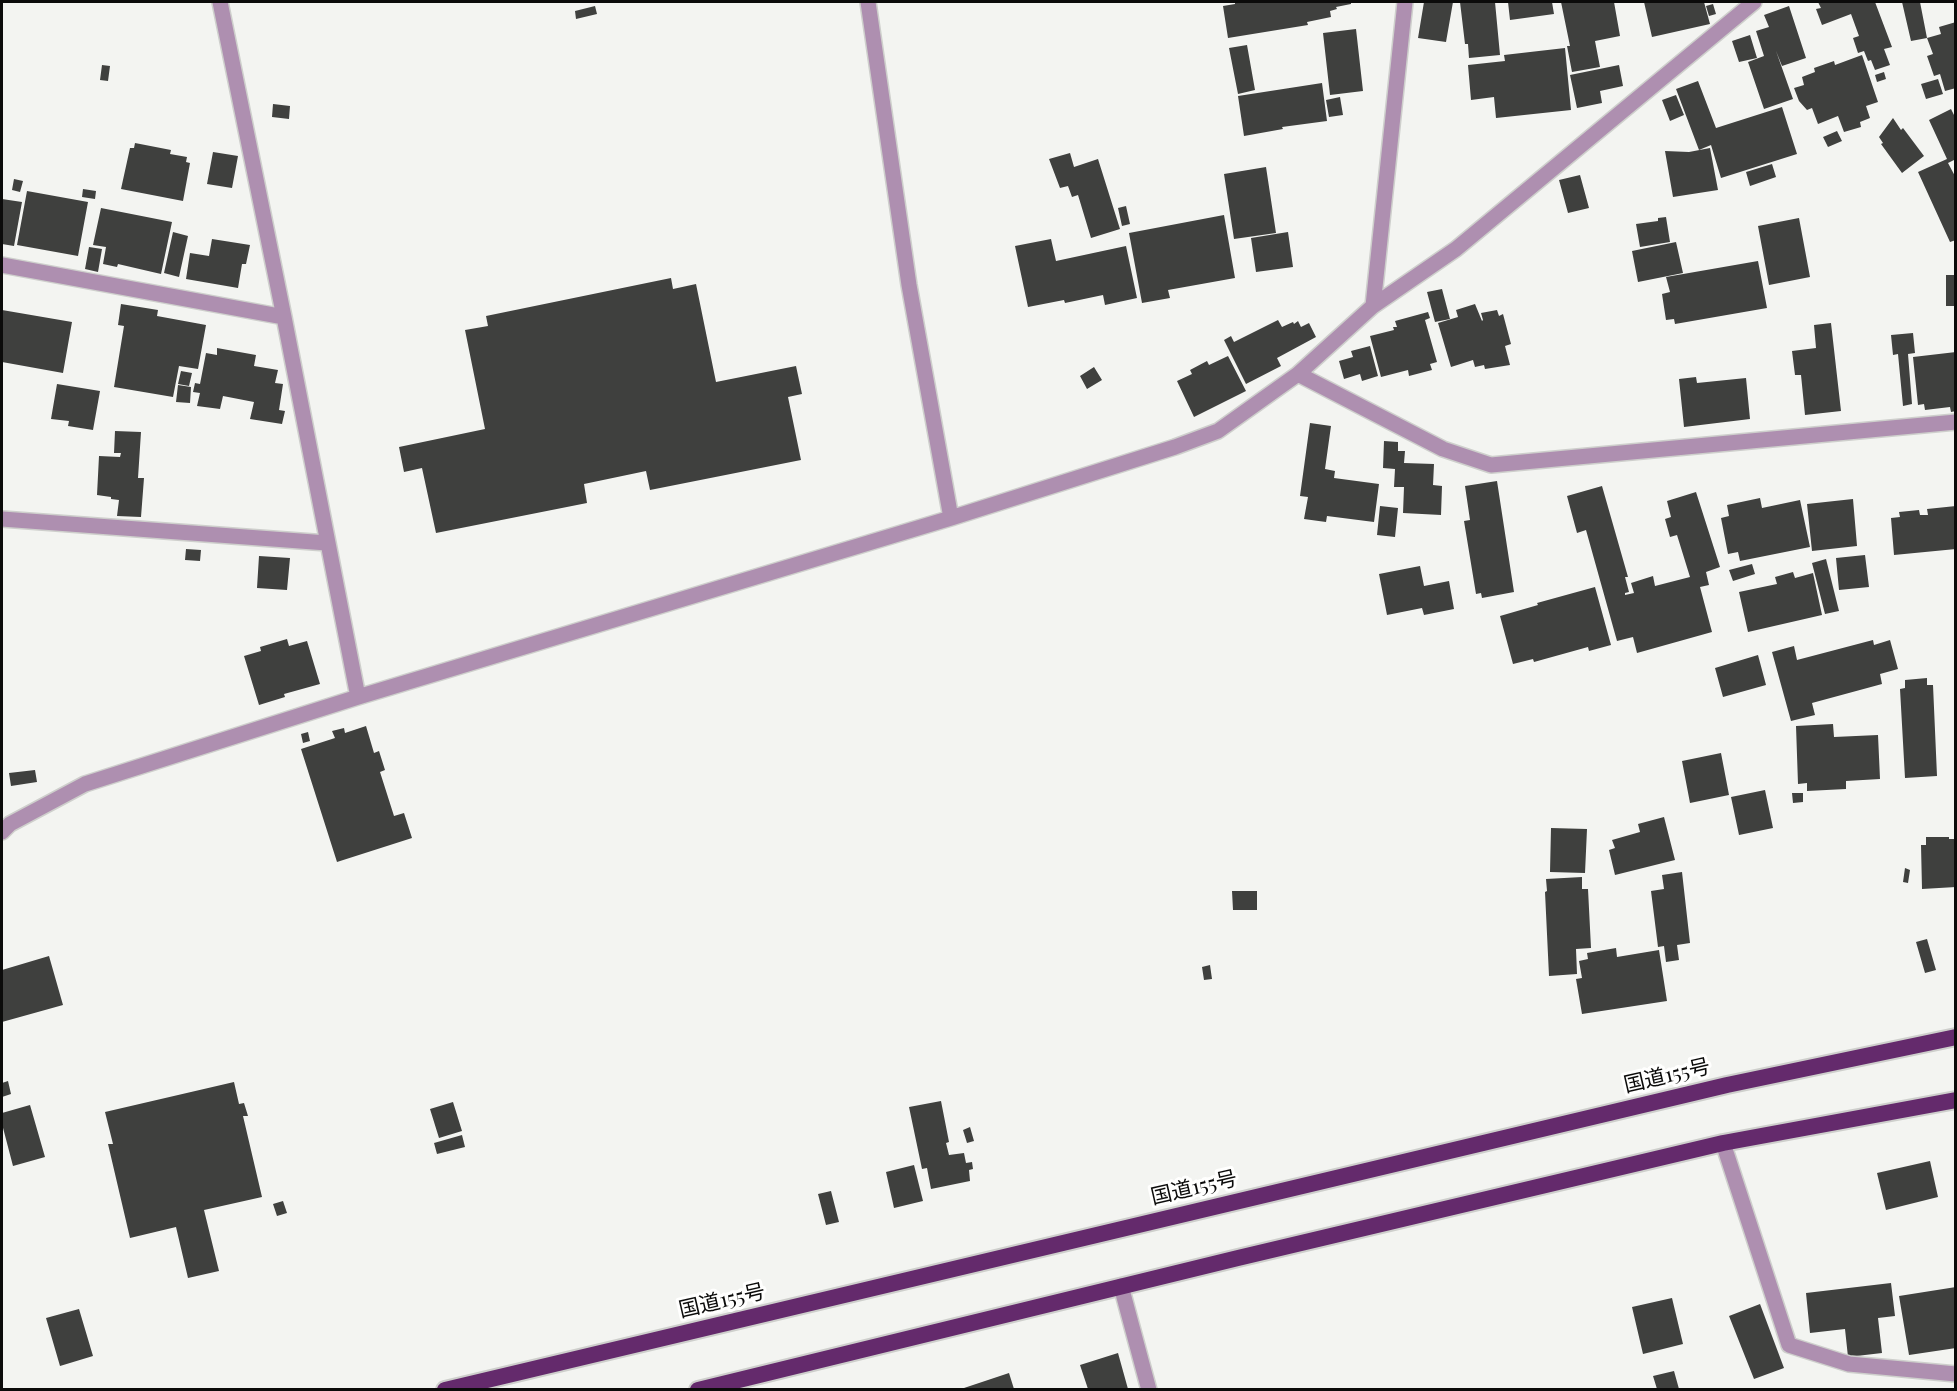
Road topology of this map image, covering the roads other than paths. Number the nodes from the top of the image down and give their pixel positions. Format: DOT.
graph roads {
  1 [pos="219,2"];
  2 [pos="868,2"];
  3 [pos="1405,2"];
  4 [pos="1754,2"];
  5 [pos="2,265"];
  6 [pos="1373,306"];
  7 [pos="284,317"];
  8 [pos="1298,374"];
  9 [pos="1956,422"];
  10 [pos="951,518"];
  11 [pos="2,519"];
  12 [pos="327,543"];
  13 [pos="358,697"];
  14 [pos="2,832"];
  15 [pos="1956,1037"];
  16 [pos="1956,1100"];
  17 [pos="1722,1143"];
  18 [pos="1121,1286"];
  19 [pos="1956,1374"];
  20 [pos="445,1389"];
  21 [pos="698,1389"];
  22 [pos="1149,1389"];
  1 -- 7 [label="street"];
  2 -- 10 [label="street"];
  3 -- 6 [label="street"];
  4 -- 6 [label="street"];
  5 -- 7 [label="street"];
  6 -- 8 [label="street"];
  7 -- 12 [label="street"];
  8 -- 9 [label="street"];
  8 -- 10 [label="street"];
  10 -- 13 [label="street"];
  11 -- 12 [label="street"];
  12 -- 13 [label="street"];
  13 -- 14 [label="street"];
  15 -- 20 [label="highway, 国道155号"];
  16 -- 17 [label="highway"];
  17 -- 18 [label="highway"];
  17 -- 19 [label="street"];
  18 -- 21 [label="highway"];
  18 -- 22 [label="street"];
}
